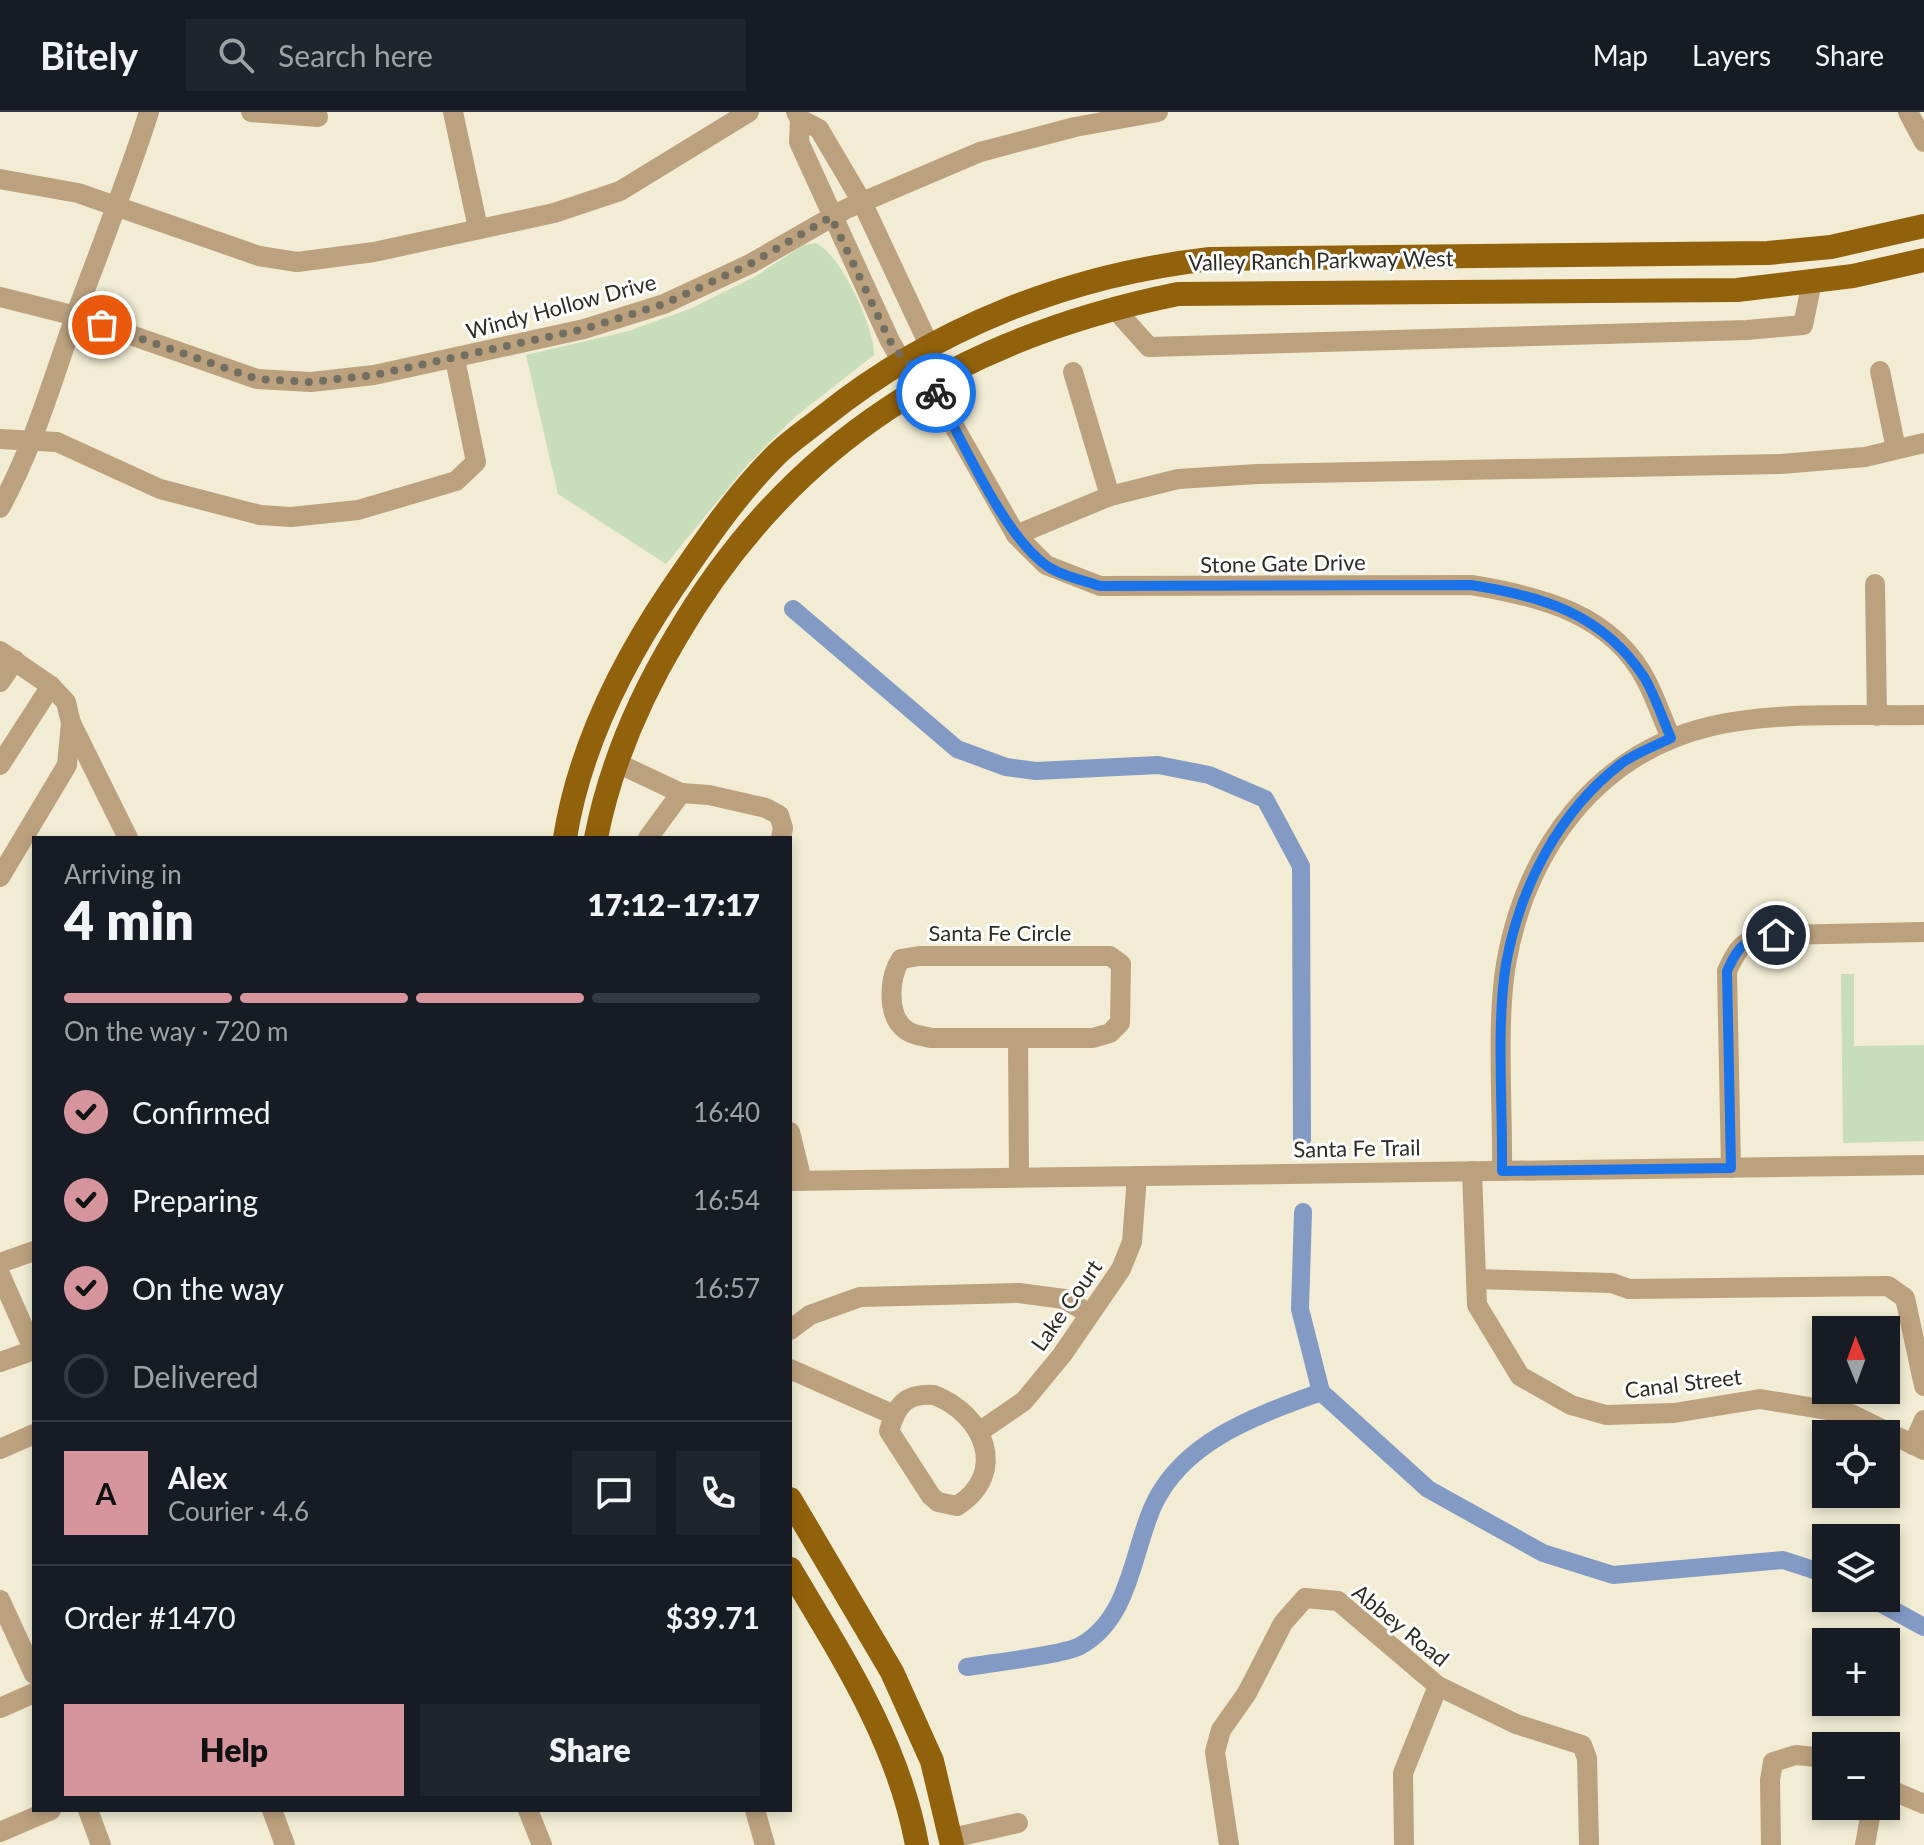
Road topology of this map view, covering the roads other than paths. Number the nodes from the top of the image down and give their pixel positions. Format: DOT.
graph roads {
  1 [pos="149,112"];
  2 [pos="251,112"];
  3 [pos="453,112"];
  4 [pos="749,112"];
  5 [pos="1158,112"];
  6 [pos="1908,112"];
  7 [pos="798,116"];
  8 [pos="318,117"];
  9 [pos="1924,142"];
  10 [pos="0,179"];
  11 [pos="862,202"];
  12 [pos="118,208"];
  13 [pos="831,217"];
  14 [pos="1924,226"];
  15 [pos="478,228"];
  16 [pos="1589,255"];
  17 [pos="1246,259"];
  18 [pos="1924,260"];
  19 [pos="1812,282"];
  20 [pos="1245,291"];
  21 [pos="1588,291"];
  22 [pos="0,297"];
  23 [pos="1114,308"];
  24 [pos="76,316"];
  25 [pos="929,345"];
  26 [pos="455,359"];
  27 [pos="901,360"];
  28 [pos="1880,371"];
  29 [pos="1073,372"];
  30 [pos="930,384"];
  31 [pos="0,439"];
  32 [pos="34,440"];
  33 [pos="1924,443"];
  34 [pos="1896,449"];
  35 [pos="1110,496"];
  36 [pos="0,508"];
  37 [pos="1016,535"];
  38 [pos="1875,584"];
  39 [pos="7,655"];
  40 [pos="0,682"];
  41 [pos="51,686"];
  42 [pos="1924,715"];
  43 [pos="1877,716"];
  44 [pos="71,723"];
  45 [pos="1671,738"];
  46 [pos="617,763"];
  47 [pos="0,765"];
  48 [pos="681,793"];
  49 [pos="127,836"];
  50 [pos="566,836"];
  51 [pos="597,836"];
  52 [pos="649,836"];
  53 [pos="781,836"];
  54 [pos="0,877"];
  55 [pos="1924,932"];
  56 [pos="1018,1038"];
  57 [pos="792,1148"];
  58 [pos="1924,1165"];
  59 [pos="1731,1168"];
  60 [pos="1472,1171"];
  61 [pos="1502,1171"];
  62 [pos="1137,1176"];
  63 [pos="1019,1177"];
  64 [pos="796,1181"];
  65 [pos="32,1252"];
  66 [pos="0,1263"];
  67 [pos="0,1274"];
  68 [pos="1476,1279"];
  69 [pos="1090,1314"];
  70 [pos="792,1328"];
  71 [pos="32,1346"];
  72 [pos="32,1352"];
  73 [pos="0,1362"];
  74 [pos="792,1370"];
  75 [pos="1924,1386"];
  76 [pos="894,1415"];
  77 [pos="1924,1420"];
  78 [pos="979,1432"];
  79 [pos="32,1435"];
  80 [pos="1919,1447"];
  81 [pos="0,1449"];
  82 [pos="792,1502"];
  83 [pos="792,1572"];
  84 [pos="0,1600"];
  85 [pos="32,1670"];
  86 [pos="1438,1686"];
  87 [pos="32,1694"];
  88 [pos="0,1708"];
  89 [pos="1812,1757"];
  90 [pos="1900,1794"];
  91 [pos="1924,1804"];
  92 [pos="46,1812"];
  93 [pos="89,1812"];
  94 [pos="273,1812"];
  95 [pos="529,1812"];
  96 [pos="756,1812"];
  97 [pos="1869,1820"];
  98 [pos="1018,1823"];
  99 [pos="0,1832"];
  100 [pos="952,1841"];
  101 [pos="101,1845"];
  102 [pos="285,1845"];
  103 [pos="542,1845"];
  104 [pos="765,1845"];
  105 [pos="917,1845"];
  106 [pos="1229,1845"];
  107 [pos="1404,1845"];
  108 [pos="1589,1845"];
  109 [pos="1771,1845"];
  110 [pos="1865,1845"];
  1 -- 12 [label="street"];
  2 -- 8 [label="street"];
  3 -- 15 [label="street"];
  4 -- 15 [label="street"];
  5 -- 11 [label="street, Windy Hollow Drive"];
  6 -- 9 [label="street"];
  7 -- 11 [label="street, Stone Gate Drive"];
  7 -- 13 [label="street, Stone Gate Drive"];
  10 -- 12 [label="street"];
  11 -- 13 [label="street, Windy Hollow Drive"];
  11 -- 25 [label="street, Stone Gate Drive"];
  12 -- 15 [label="street"];
  12 -- 24 [label="street"];
  13 -- 26 [label="street, Windy Hollow Drive"];
  13 -- 27 [label="street, Stone Gate Drive"];
  14 -- 16 [label="main road, Valley Ranch Parkway West"];
  16 -- 17 [label="main road, Valley Ranch Parkway West"];
  16 -- 21 [label="main road"];
  17 -- 20 [label="main road"];
  17 -- 25 [label="main road, Valley Ranch Parkway West"];
  18 -- 19 [label="main road, Valley Ranch Parkway West"];
  19 -- 21 [label="main road, Valley Ranch Parkway West"];
  19 -- 23 [label="street"];
  20 -- 21 [label="main road, Valley Ranch Parkway West"];
  20 -- 23 [label="main road, Valley Ranch Parkway West"];
  22 -- 24 [label="street, Windy Hollow Drive"];
  23 -- 30 [label="main road, Valley Ranch Parkway West"];
  24 -- 26 [label="street, Windy Hollow Drive"];
  24 -- 32 [label="street"];
  25 -- 27 [label="main road, Valley Ranch Parkway West"];
  25 -- 30 [label="street, Stone Gate Drive"];
  26 -- 32 [label="street"];
  27 -- 30 [label="street, Stone Gate Drive"];
  27 -- 50 [label="main road, Valley Ranch Parkway West"];
  28 -- 34 [label="street"];
  29 -- 35 [label="street"];
  30 -- 37 [label="street, Stone Gate Drive"];
  30 -- 46 [label="main road, Valley Ranch Parkway West"];
  31 -- 32 [label="street"];
  32 -- 36 [label="street"];
  33 -- 34 [label="street"];
  34 -- 35 [label="street"];
  35 -- 37 [label="street"];
  37 -- 45 [label="street, Stone Gate Drive"];
  38 -- 43 [label="street"];
  39 -- 40 [label="street"];
  39 -- 41 [label="street"];
  41 -- 44 [label="street"];
  41 -- 47 [label="street"];
  42 -- 43 [label="street"];
  43 -- 45 [label="street"];
  44 -- 49 [label="street"];
  44 -- 54 [label="street"];
  45 -- 61 [label="street"];
  46 -- 48 [label="street"];
  46 -- 51 [label="main road, Valley Ranch Parkway West"];
  48 -- 52 [label="street"];
  48 -- 53 [label="street"];
  55 -- 59 [label="street"];
  56 -- 56 [label="street, Santa Fe Circle"];
  56 -- 63 [label="street"];
  57 -- 64 [label="street"];
  58 -- 59 [label="street, Santa Fe Trail"];
  59 -- 61 [label="street, Santa Fe Trail"];
  60 -- 61 [label="street, Santa Fe Trail"];
  60 -- 62 [label="street, Santa Fe Trail"];
  60 -- 68 [label="street, Canal Street"];
  62 -- 63 [label="street, Santa Fe Trail"];
  62 -- 69 [label="street, Lake Court"];
  63 -- 64 [label="street, Santa Fe Trail"];
  65 -- 66 [label="street"];
  67 -- 71 [label="street"];
  68 -- 75 [label="street"];
  68 -- 80 [label="street, Canal Street"];
  69 -- 70 [label="street"];
  69 -- 78 [label="street, Lake Court"];
  72 -- 73 [label="street"];
  74 -- 76 [label="street"];
  76 -- 78 [label="street"];
  76 -- 78 [label="street"];
  77 -- 80 [label="street"];
  79 -- 81 [label="street"];
  82 -- 100 [label="main road"];
  83 -- 105 [label="main road"];
  84 -- 85 [label="street"];
  86 -- 106 [label="street, Abbey Road"];
  86 -- 107 [label="street"];
  86 -- 108 [label="street, Abbey Road"];
  87 -- 88 [label="street"];
  89 -- 109 [label="street"];
  90 -- 91 [label="street"];
  92 -- 99 [label="street"];
  93 -- 101 [label="street"];
  94 -- 102 [label="street"];
  95 -- 103 [label="street"];
  96 -- 104 [label="street"];
  97 -- 110 [label="street"];
  98 -- 100 [label="street"];
}
